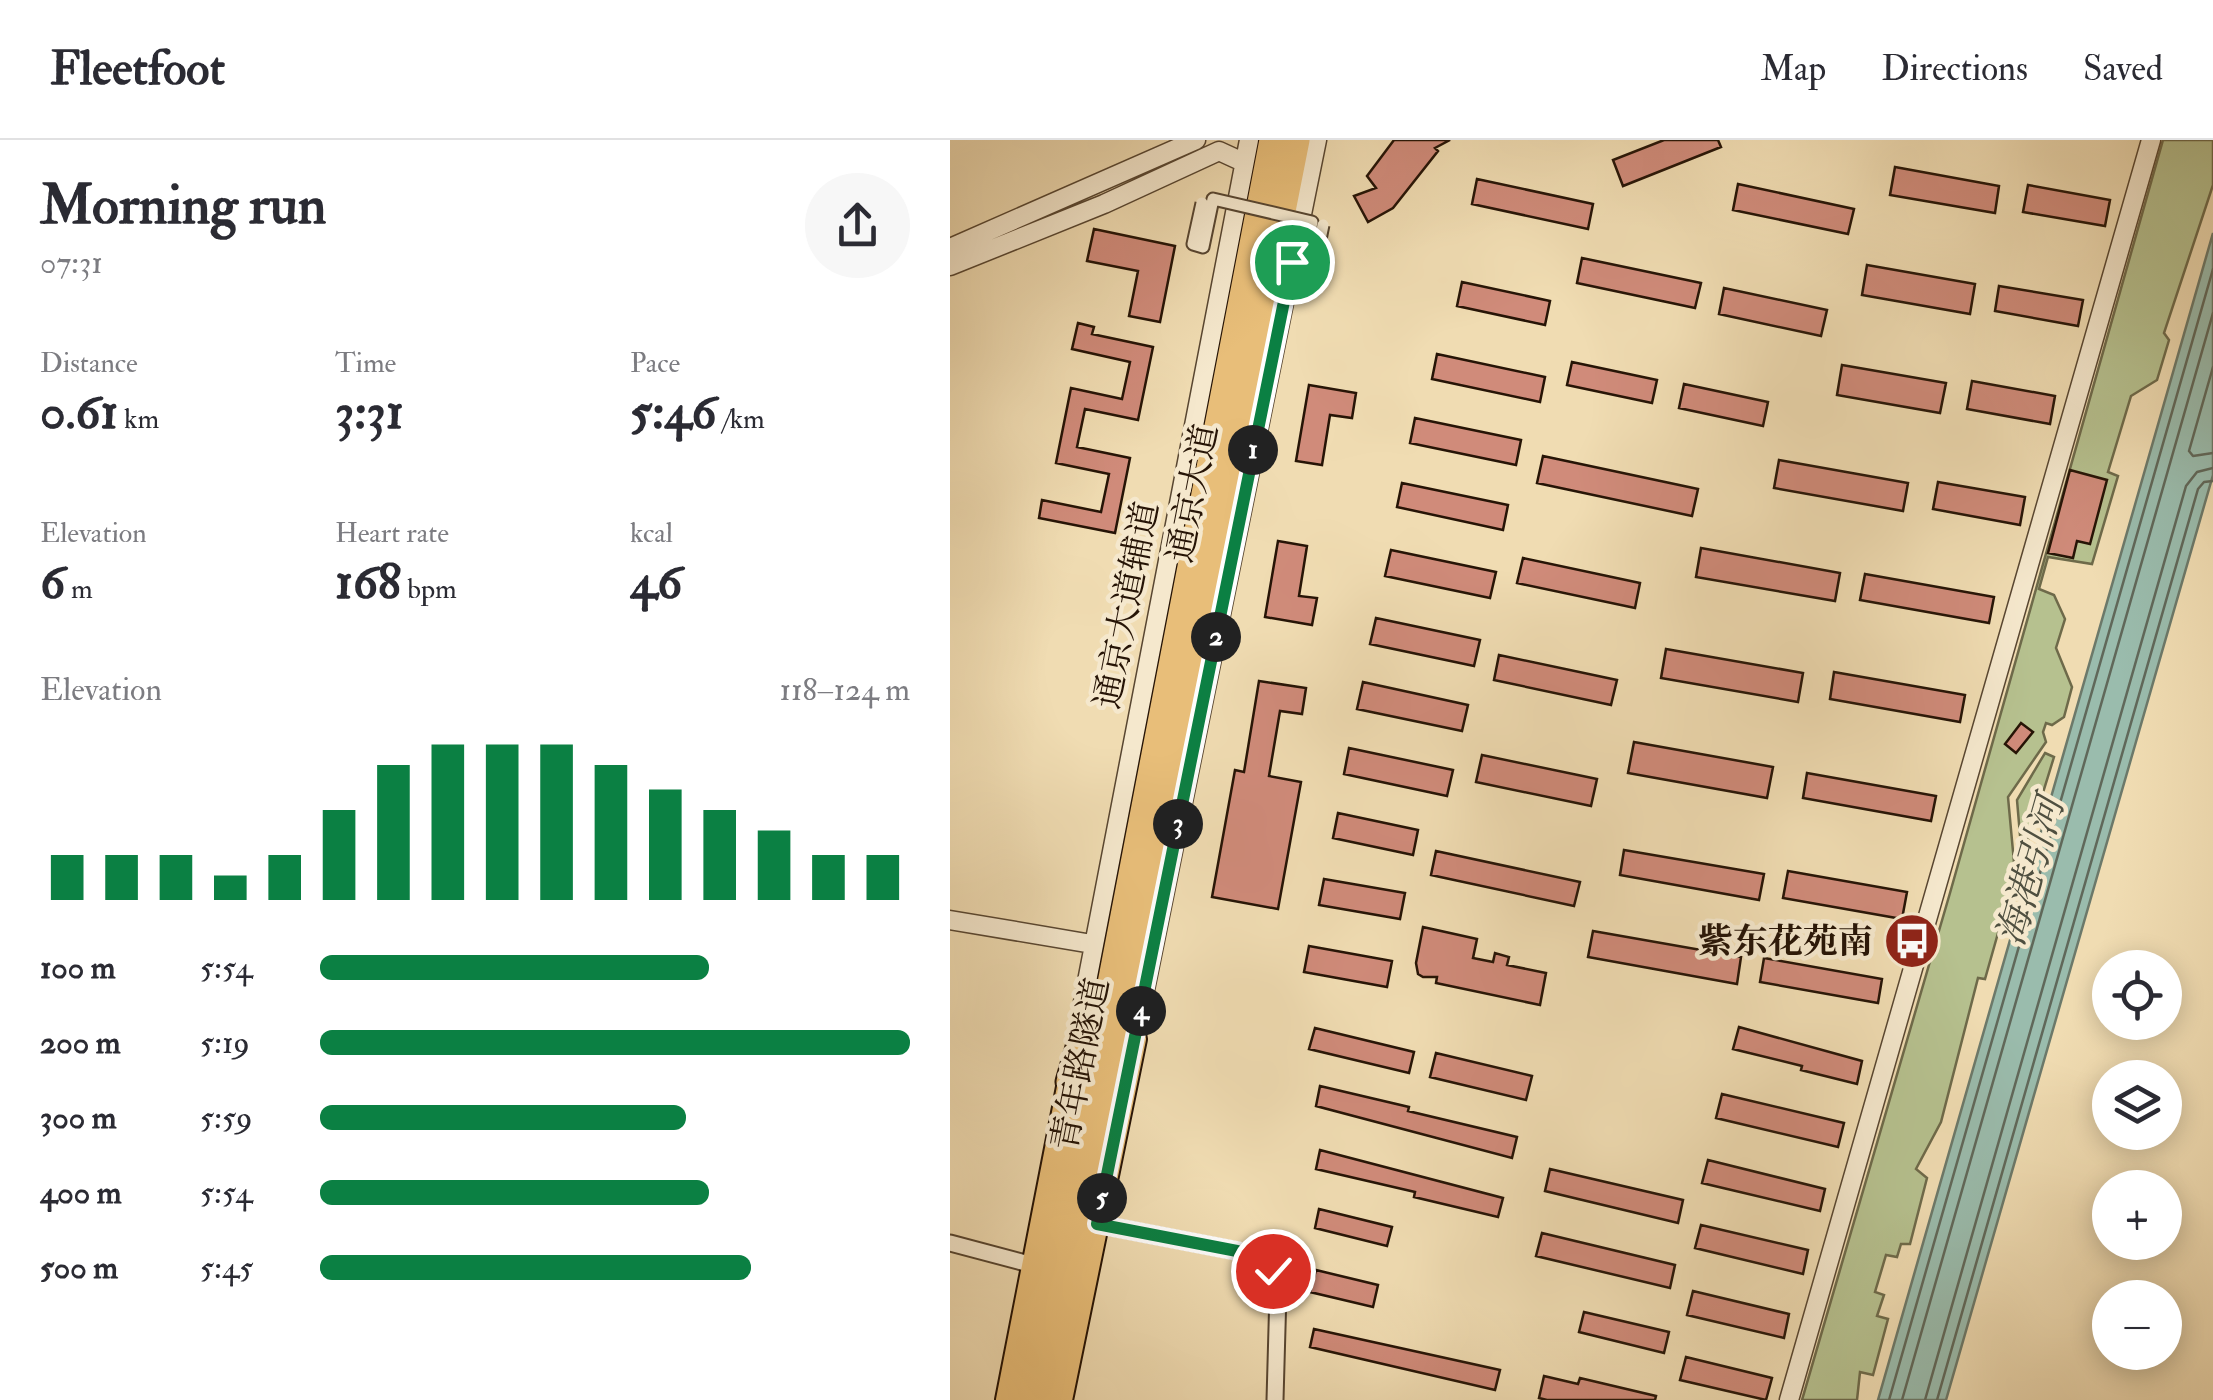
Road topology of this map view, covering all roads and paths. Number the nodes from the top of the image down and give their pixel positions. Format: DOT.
graph roads {
  1 [pos="1196,140"];
  2 [pos="1248,140"];
  3 [pos="1272,140"];
  4 [pos="1297,140"];
  5 [pos="1317,140"];
  6 [pos="2151,140"];
  7 [pos="1243,162"];
  8 [pos="1202,203"];
  9 [pos="1323,224"];
  10 [pos="950,248"];
  11 [pos="950,266"];
  12 [pos="1145,859"];
  13 [pos="950,920"];
  14 [pos="1092,944"];
  15 [pos="1135,1039"];
  16 [pos="1069,1082"];
  17 [pos="1097,1224"];
  18 [pos="950,1242"];
  19 [pos="1034,1265"];
  20 [pos="1007,1400"];
  21 [pos="1030,1400"];
  22 [pos="1048,1400"];
  23 [pos="1060,1400"];
  24 [pos="1275,1400"];
  25 [pos="1788,1400"];
  1 -- 10 [label="street"];
  2 -- 7 [label="street, 通京大道辅道"];
  3 -- 12 [label="highway, 通京大道"];
  4 -- 12 [label="highway, 通京大道"];
  5 -- 15 [label="street"];
  6 -- 25 [label="street"];
  7 -- 11 [label="street"];
  7 -- 14 [label="street, 通京大道辅道"];
  8 -- 9 [label="street, bridge"];
  12 -- 15 [label="highway"];
  12 -- 16 [label="highway"];
  12 -- 21 [label="highway, 青年路隧道"];
  12 -- 22 [label="highway, 青年路隧道"];
  13 -- 14 [label="street"];
  14 -- 16 [label="street, 通京大道辅道"];
  15 -- 17 [label="main road"];
  16 -- 19 [label="main road"];
  17 -- 23 [label="main road"];
  17 -- 24 [label="street"];
  18 -- 19 [label="street"];
  19 -- 20 [label="main road"];
}
